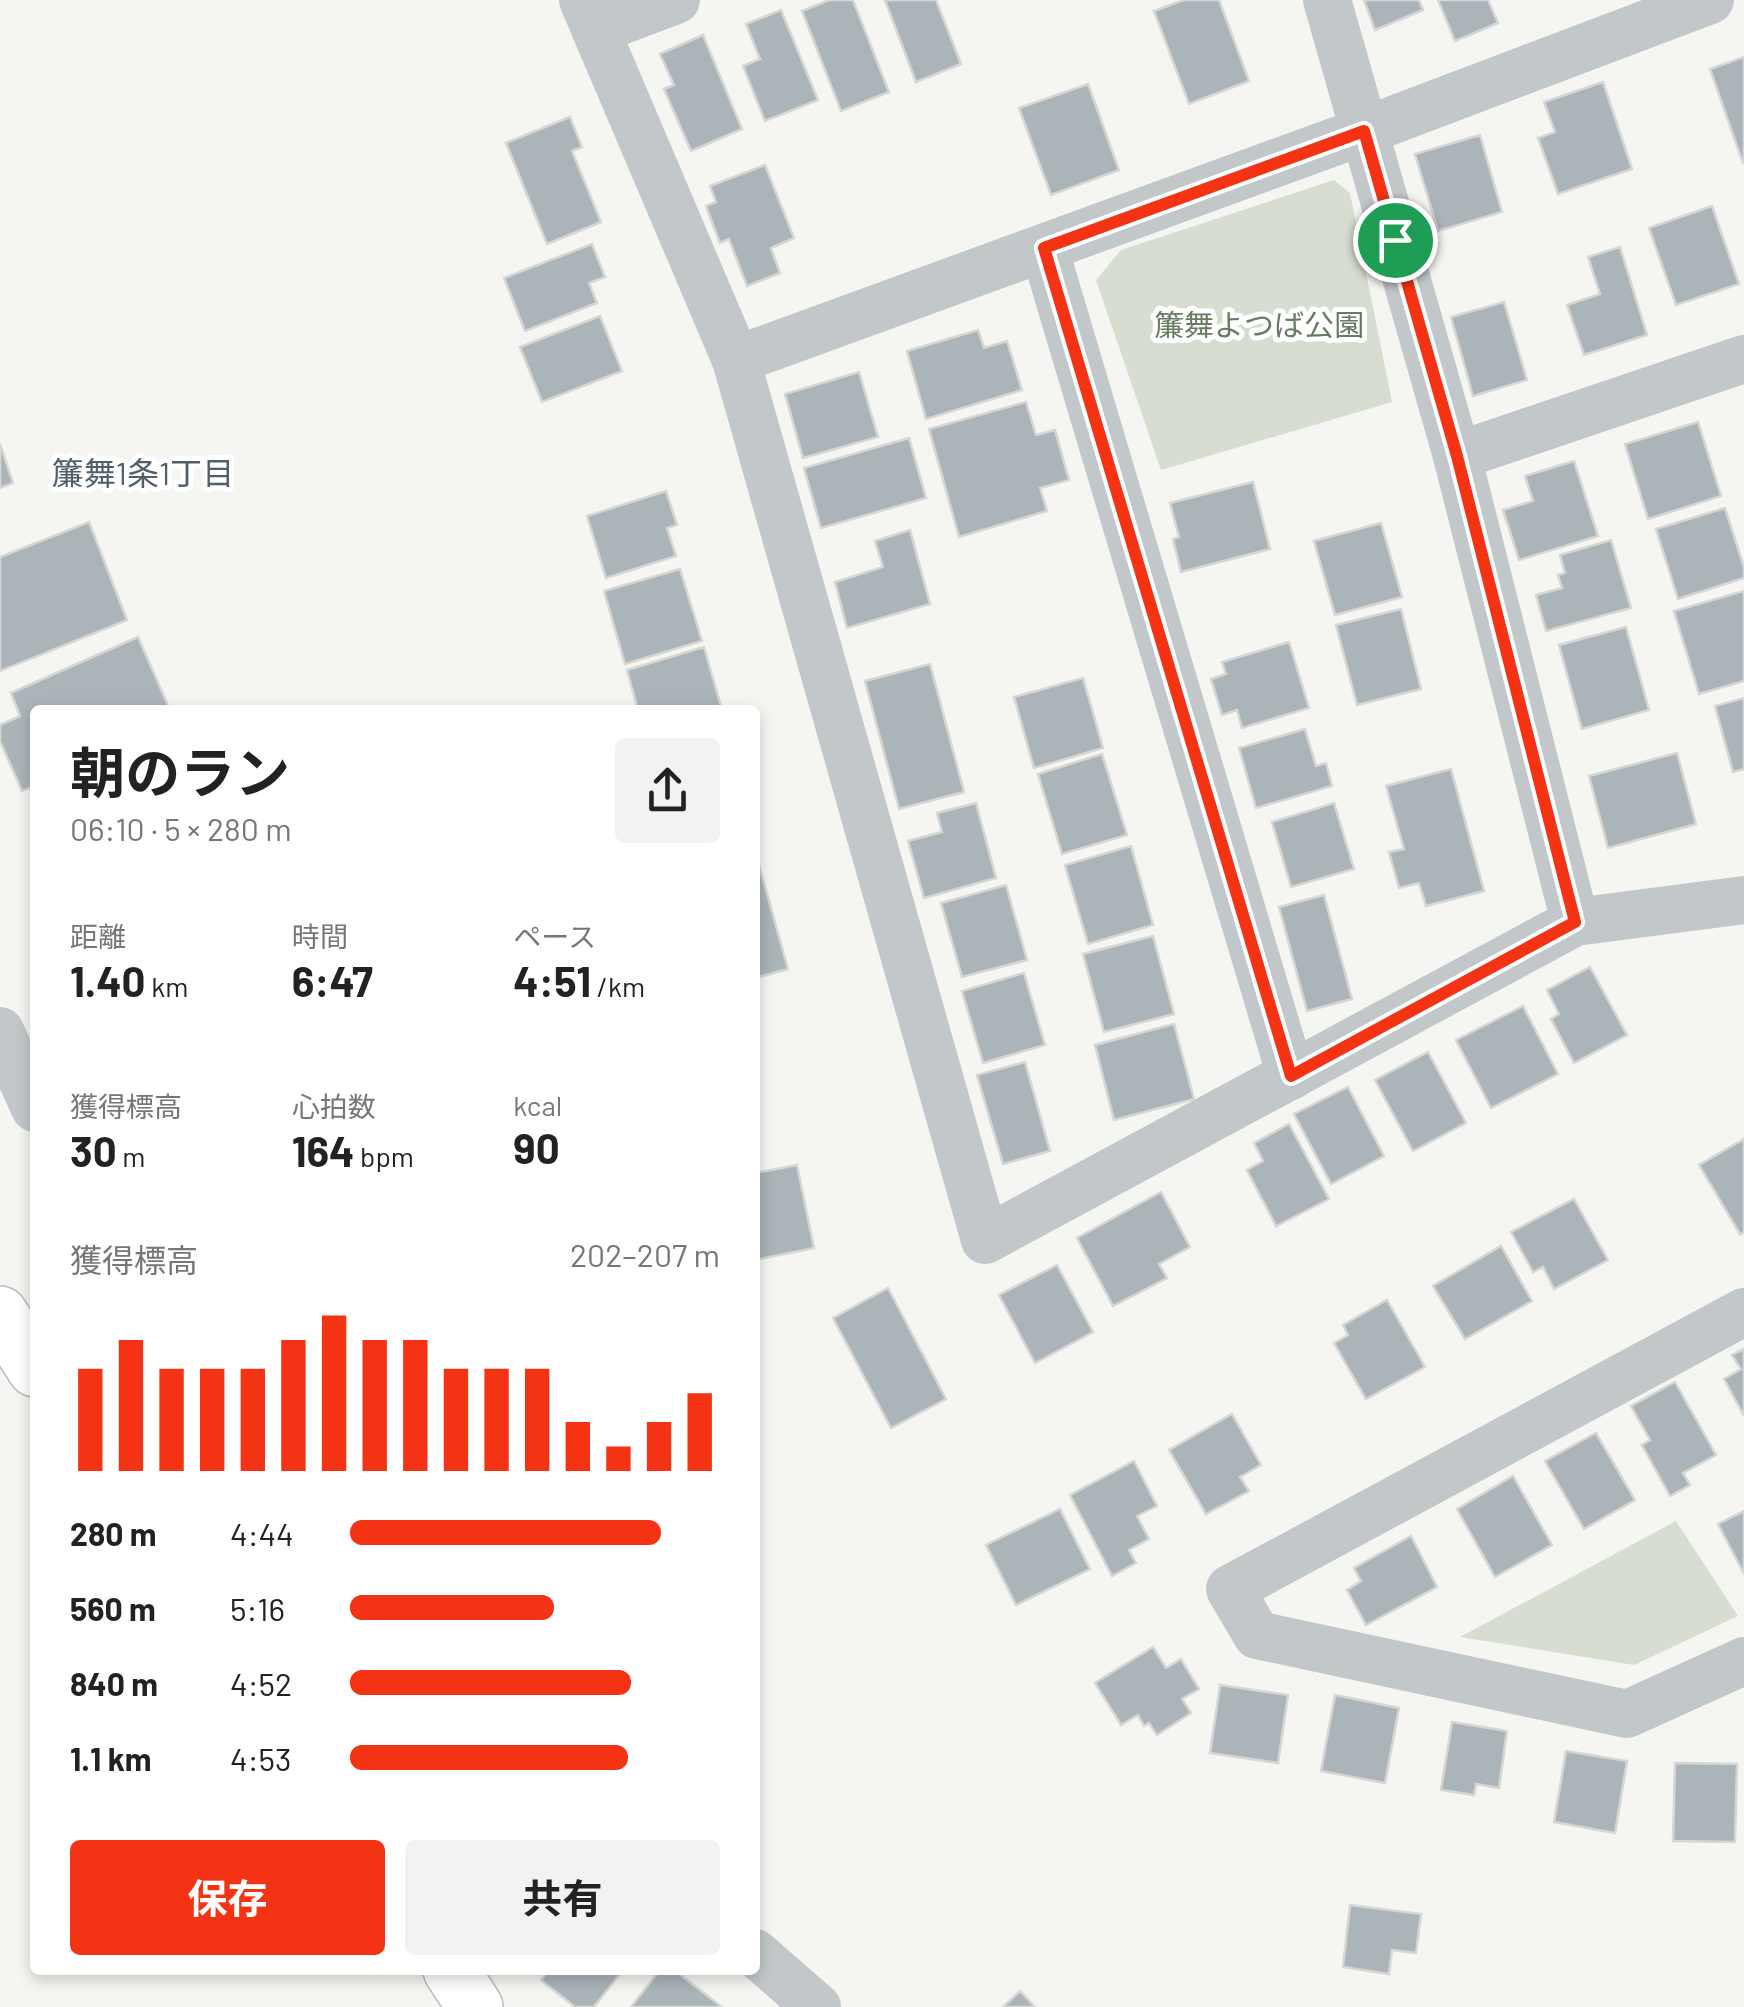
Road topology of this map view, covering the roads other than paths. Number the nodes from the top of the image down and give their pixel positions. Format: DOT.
graph roads {
  1 [pos="676,0"];
  2 [pos="1327,0"];
  3 [pos="1710,0"];
  4 [pos="589,15"];
  5 [pos="1364,131"];
  6 [pos="1044,248"];
  7 [pos="1744,359"];
  8 [pos="736,360"];
  9 [pos="1457,456"];
  10 [pos="1744,900"];
  11 [pos="1575,922"];
  12 [pos="0,1032"];
  13 [pos="1291,1076"];
  14 [pos="30,1097"];
  15 [pos="1744,1312"];
  16 [pos="0,1314"];
  17 [pos="30,1361"];
  18 [pos="1744,1662"];
  19 [pos="760,1957"];
  20 [pos="453,1975"];
  21 [pos="475,2007"];
  22 [pos="818,2007"];
  1 -- 4 [label="street"];
  2 -- 5 [label="street"];
  3 -- 5 [label="street"];
  4 -- 8 [label="street"];
  5 -- 6 [label="street"];
  5 -- 9 [label="street"];
  6 -- 8 [label="street"];
  6 -- 13 [label="street"];
  7 -- 9 [label="street"];
  8 -- 13 [label="street"];
  9 -- 11 [label="street"];
  10 -- 11 [label="street"];
  11 -- 13 [label="street"];
  12 -- 14 [label="street"];
  15 -- 18 [label="street"];
  16 -- 17 [label="street"];
  19 -- 22 [label="street"];
  20 -- 21 [label="street"];
}
